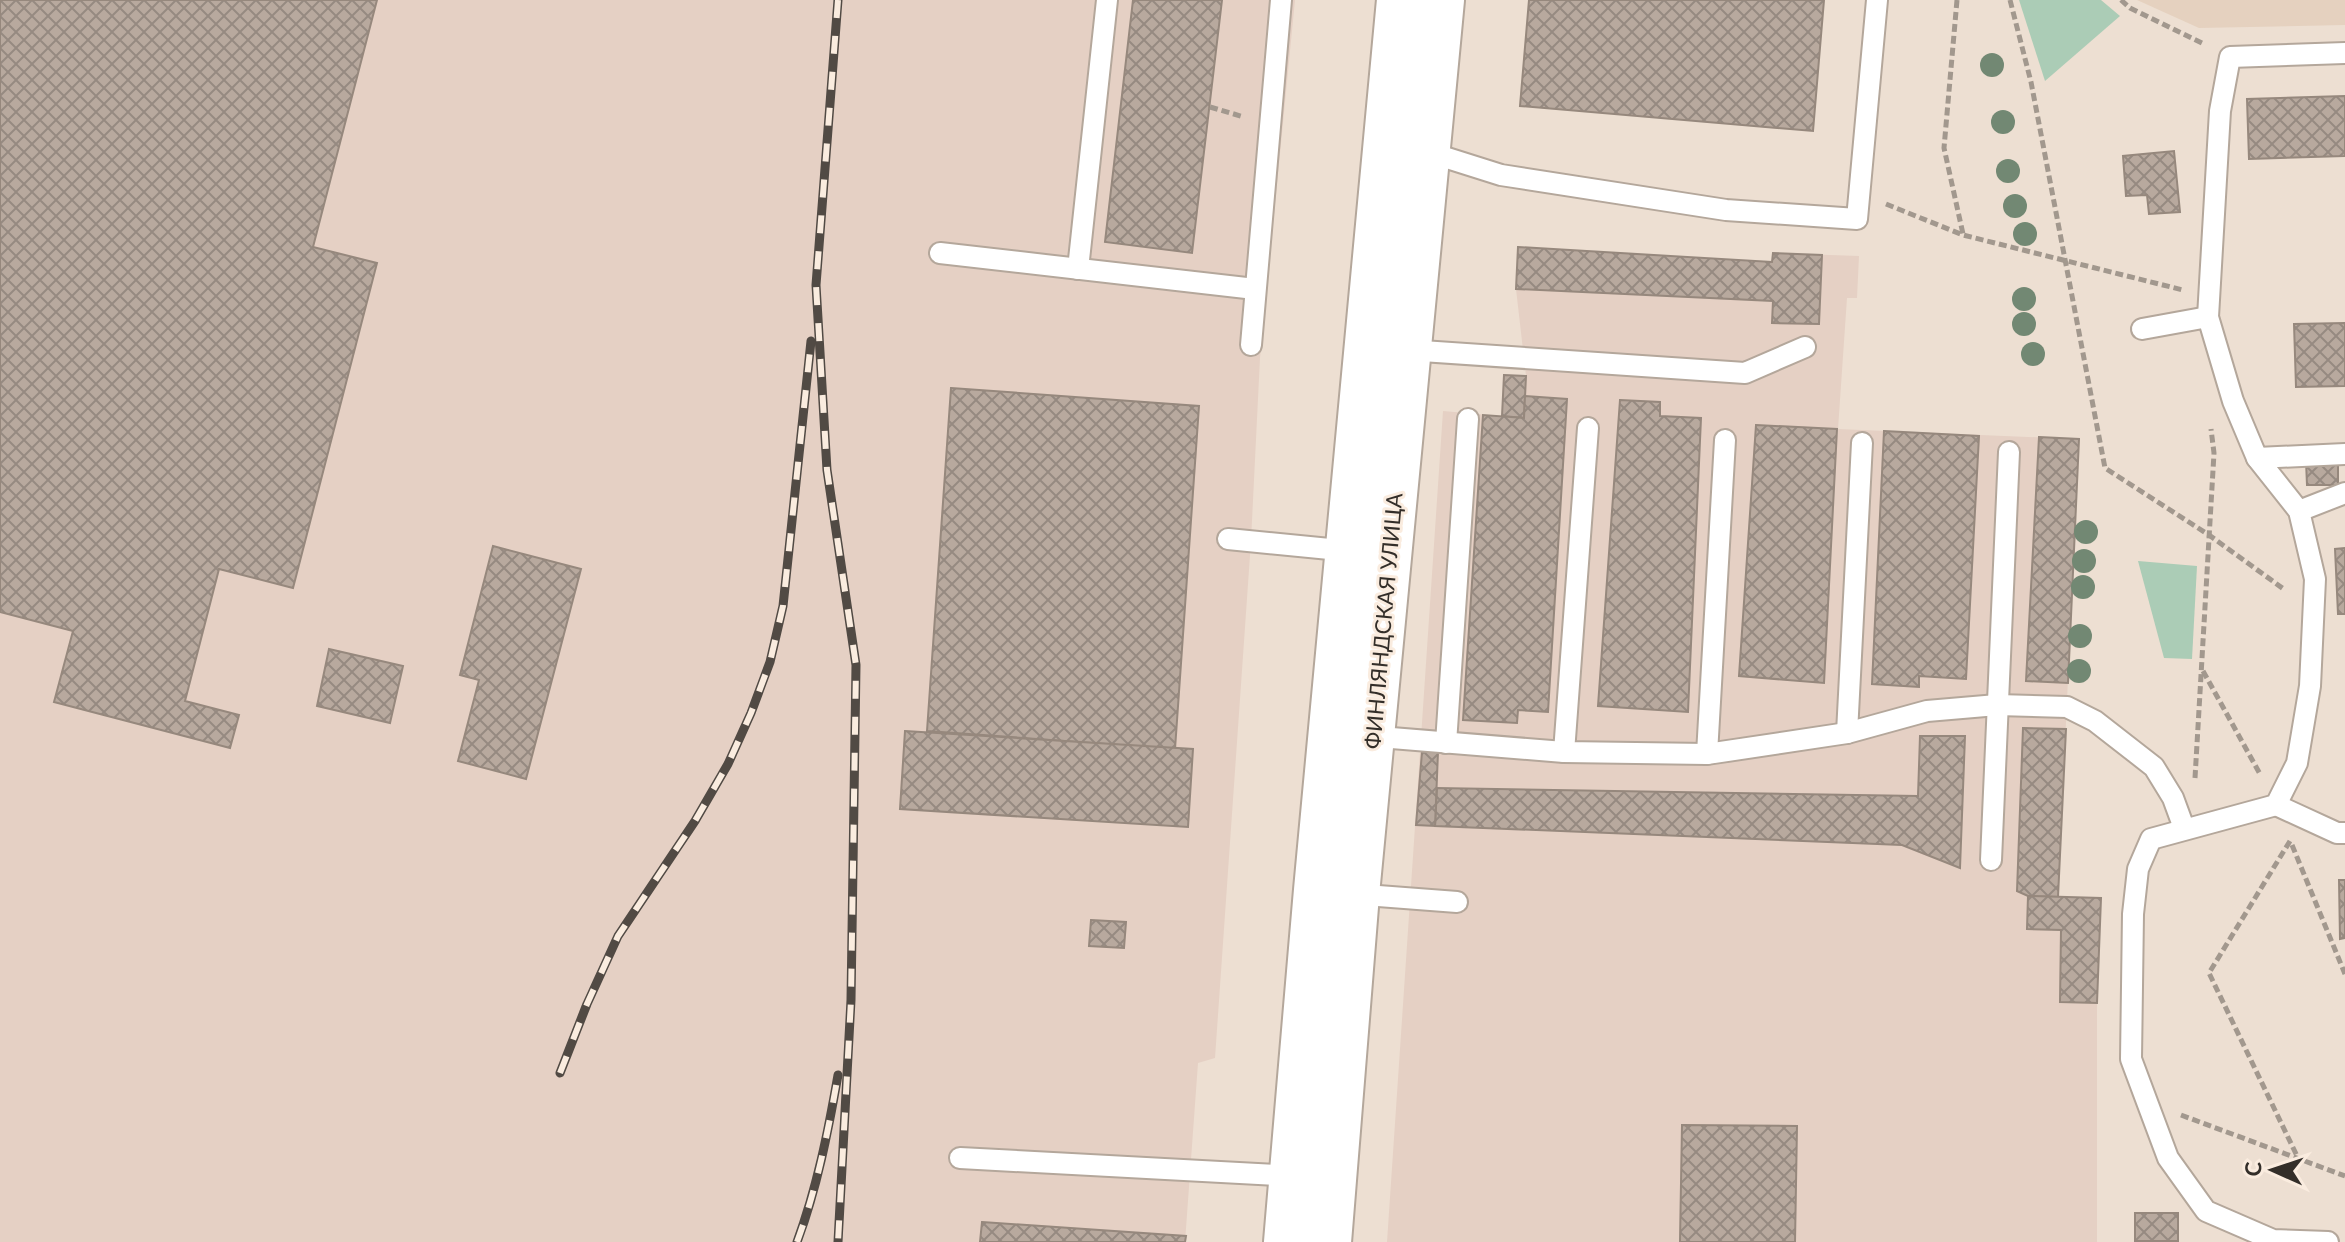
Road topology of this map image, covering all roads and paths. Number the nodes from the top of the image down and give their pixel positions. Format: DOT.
graph roads {
  1 [pos="1107,0"];
  2 [pos="1281,0"];
  3 [pos="1399,0"];
  4 [pos="1442,0"];
  5 [pos="1877,0"];
  6 [pos="1957,0"];
  7 [pos="2010,0"];
  8 [pos="2121,0"];
  9 [pos="2345,53"];
  10 [pos="2230,57"];
  11 [pos="1210,107"];
  12 [pos="1233,113"];
  13 [pos="1385,147"];
  14 [pos="1428,151"];
  15 [pos="1858,201"];
  16 [pos="1963,235"];
  17 [pos="940,253"];
  18 [pos="2065,260"];
  19 [pos="1078,269"];
  20 [pos="1255,289"];
  21 [pos="2208,317"];
  22 [pos="2142,329"];
  23 [pos="1251,345"];
  24 [pos="1805,347"];
  25 [pos="1407,350"];
  26 [pos="1468,419"];
  27 [pos="2211,423"];
  28 [pos="1588,428"];
  29 [pos="1725,440"];
  30 [pos="1862,443"];
  31 [pos="2009,452"];
  32 [pos="2345,454"];
  33 [pos="2257,458"];
  34 [pos="2345,493"];
  35 [pos="2299,511"];
  36 [pos="2209,535"];
  37 [pos="1228,539"];
  38 [pos="1369,552"];
  39 [pos="2314,611"];
  40 [pos="2202,669"];
  41 [pos="1997,705"];
  42 [pos="1847,733"];
  43 [pos="1352,735"];
  44 [pos="1446,743"];
  45 [pos="1564,752"];
  46 [pos="1707,754"];
  47 [pos="2276,805"];
  48 [pos="2190,828"];
  49 [pos="2345,833"];
  50 [pos="2290,841"];
  51 [pos="1991,860"];
  52 [pos="1336,892"];
  53 [pos="1457,902"];
  54 [pos="2336,953"];
  55 [pos="2345,957"];
  56 [pos="2345,974"];
  57 [pos="2147,1102"];
  58 [pos="960,1158"];
  59 [pos="2298,1158"];
  60 [pos="1290,1176"];
  61 [pos="2345,1176"];
  62 [pos="1333,1179"];
  63 [pos="1286,1242"];
  64 [pos="1329,1242"];
  65 [pos="2328,1242"];
  1 -- 19 [label="lane"];
  2 -- 20 [label="lane"];
  3 -- 13 [label="street, ФИНЛЯНДСКАЯ УЛИЦА"];
  4 -- 14 [label="street, ФИНЛЯНДСКАЯ УЛИЦА"];
  5 -- 15 [label="lane"];
  6 -- 16 [label="path"];
  7 -- 18 [label="path"];
  8 -- 10 [label="path"];
  9 -- 10 [label="lane"];
  10 -- 21 [label="lane"];
  11 -- 12 [label="path"];
  13 -- 14 [label="lane"];
  13 -- 38 [label="street, ФИНЛЯНДСКАЯ УЛИЦА"];
  14 -- 15 [label="lane"];
  14 -- 25 [label="street, ФИНЛЯНДСКАЯ УЛИЦА"];
  15 -- 16 [label="path"];
  16 -- 18 [label="path"];
  17 -- 19 [label="lane"];
  18 -- 21 [label="path"];
  18 -- 36 [label="path"];
  19 -- 20 [label="lane"];
  20 -- 23 [label="lane"];
  21 -- 22 [label="lane"];
  21 -- 33 [label="lane"];
  24 -- 25 [label="lane"];
  25 -- 38 [label="street, ФИНЛЯНДСКАЯ УЛИЦА"];
  26 -- 44 [label="lane"];
  27 -- 36 [label="path"];
  28 -- 45 [label="lane"];
  29 -- 46 [label="lane"];
  30 -- 42 [label="lane"];
  31 -- 41 [label="lane"];
  32 -- 33 [label="lane"];
  33 -- 35 [label="lane"];
  34 -- 35 [label="lane"];
  35 -- 39 [label="lane"];
  36 -- 39 [label="path"];
  36 -- 40 [label="path"];
  37 -- 38 [label="lane"];
  38 -- 43 [label="street, ФИНЛЯНДСКАЯ УЛИЦА"];
  39 -- 47 [label="lane"];
  40 -- 47 [label="path"];
  40 -- 48 [label="path"];
  41 -- 42 [label="lane"];
  41 -- 48 [label="lane"];
  41 -- 51 [label="lane"];
  42 -- 46 [label="lane"];
  43 -- 44 [label="lane"];
  43 -- 52 [label="street, ФИНЛЯНДСКАЯ УЛИЦА"];
  44 -- 45 [label="lane"];
  45 -- 46 [label="lane"];
  47 -- 48 [label="lane"];
  47 -- 49 [label="lane"];
  47 -- 50 [label="path"];
  48 -- 57 [label="lane"];
  50 -- 54 [label="path"];
  50 -- 59 [label="path"];
  52 -- 53 [label="lane"];
  52 -- 60 [label="street, ФИНЛЯНДСКАЯ УЛИЦА"];
  52 -- 62 [label="street, ФИНЛЯНДСКАЯ УЛИЦА"];
  54 -- 55 [label="path"];
  54 -- 56 [label="path"];
  57 -- 59 [label="path"];
  57 -- 65 [label="lane"];
  58 -- 60 [label="lane"];
  59 -- 61 [label="path"];
  60 -- 62 [label="lane"];
  60 -- 63 [label="street, ФИНЛЯНДСКАЯ УЛИЦА"];
  62 -- 64 [label="street, ФИНЛЯНДСКАЯ УЛИЦА"];
}
